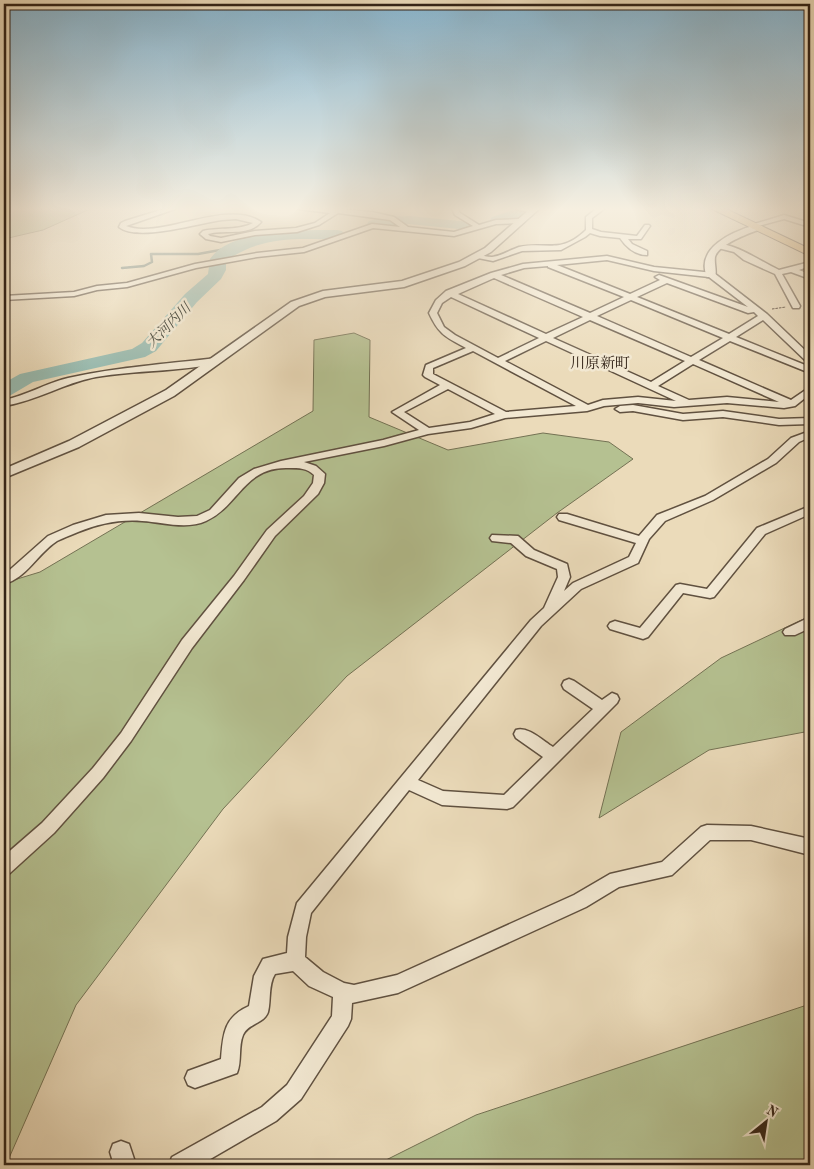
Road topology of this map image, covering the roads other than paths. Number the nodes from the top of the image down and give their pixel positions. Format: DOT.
graph roads {
  1 [pos="210,264"];
  2 [pos="459,264"];
  3 [pos="542,264"];
  4 [pos="547,264"];
  5 [pos="625,264"];
  6 [pos="632,264"];
  7 [pos="711,264"];
  8 [pos="758,264"];
  9 [pos="810,264"];
  10 [pos="791,269"];
  11 [pos="778,273"];
  12 [pos="494,275"];
  13 [pos="711,275"];
  14 [pos="810,277"];
  15 [pos="666,280"];
  16 [pos="449,294"];
  17 [pos="630,297"];
  18 [pos="4,298"];
  19 [pos="796,306"];
  20 [pos="761,314"];
  21 [pos="590,317"];
  22 [pos="546,338"];
  23 [pos="730,338"];
  24 [pos="473,348"];
  25 [pos="810,360"];
  26 [pos="216,361"];
  27 [pos="498,361"];
  28 [pos="692,361"];
  29 [pos="810,370"];
  30 [pos="448,385"];
  31 [pos="651,386"];
  32 [pos="810,390"];
  33 [pos="4,403"];
  34 [pos="691,404"];
  35 [pos="792,404"];
  36 [pos="587,408"];
  37 [pos="504,415"];
  38 [pos="810,420"];
  39 [pos="427,431"];
  40 [pos="810,434"];
  41 [pos="281,464"];
  42 [pos="4,474"];
  43 [pos="810,510"];
  44 [pos="563,517"];
  45 [pos="496,538"];
  46 [pos="642,541"];
  47 [pos="4,580"];
  48 [pos="546,614"];
  49 [pos="810,622"];
  50 [pos="615,626"];
  51 [pos="790,632"];
  52 [pos="569,685"];
  53 [pos="521,734"];
  54 [pos="554,756"];
  55 [pos="407,782"];
  56 [pos="810,847"];
  57 [pos="4,867"];
  58 [pos="296,960"];
  59 [pos="343,992"];
  60 [pos="195,1078"];
  61 [pos="180,1165"];
  1 -- 18 [label="street"];
  2 -- 26 [label="street"];
  3 -- 12 [label="street"];
  4 -- 17 [label="street"];
  5 -- 15 [label="street"];
  6 -- 13 [label="street"];
  7 -- 13 [label="street"];
  8 -- 11 [label="street"];
  9 -- 10 [label="street"];
  10 -- 11 [label="street"];
  10 -- 14 [label="street"];
  11 -- 19 [label="street"];
  12 -- 16 [label="street"];
  12 -- 21 [label="street"];
  13 -- 20 [label="street"];
  15 -- 17 [label="street"];
  15 -- 20 [label="street"];
  16 -- 22 [label="street"];
  16 -- 24 [label="street"];
  17 -- 21 [label="street"];
  17 -- 23 [label="street"];
  20 -- 23 [label="street"];
  20 -- 25 [label="street"];
  21 -- 22 [label="street"];
  21 -- 28 [label="street"];
  22 -- 27 [label="street"];
  22 -- 31 [label="street"];
  23 -- 28 [label="street"];
  23 -- 29 [label="street"];
  24 -- 27 [label="street"];
  24 -- 30 [label="street"];
  26 -- 33 [label="street"];
  26 -- 42 [label="street"];
  27 -- 36 [label="street"];
  28 -- 31 [label="street"];
  28 -- 35 [label="street"];
  30 -- 37 [label="street"];
  30 -- 39 [label="street"];
  31 -- 34 [label="street"];
  32 -- 35 [label="street"];
  34 -- 35 [label="street"];
  34 -- 36 [label="street"];
  36 -- 37 [label="street"];
  36 -- 38 [label="street"];
  37 -- 39 [label="street"];
  39 -- 41 [label="street"];
  40 -- 46 [label="street"];
  41 -- 47 [label="street"];
  41 -- 57 [label="street"];
  43 -- 50 [label="street"];
  44 -- 46 [label="street"];
  45 -- 48 [label="street"];
  46 -- 48 [label="street"];
  48 -- 55 [label="street"];
  49 -- 51 [label="street"];
  52 -- 54 [label="street"];
  53 -- 54 [label="street"];
  54 -- 55 [label="street"];
  55 -- 58 [label="street"];
  56 -- 59 [label="street"];
  58 -- 59 [label="street"];
  58 -- 60 [label="street"];
  59 -- 61 [label="street"];
}
